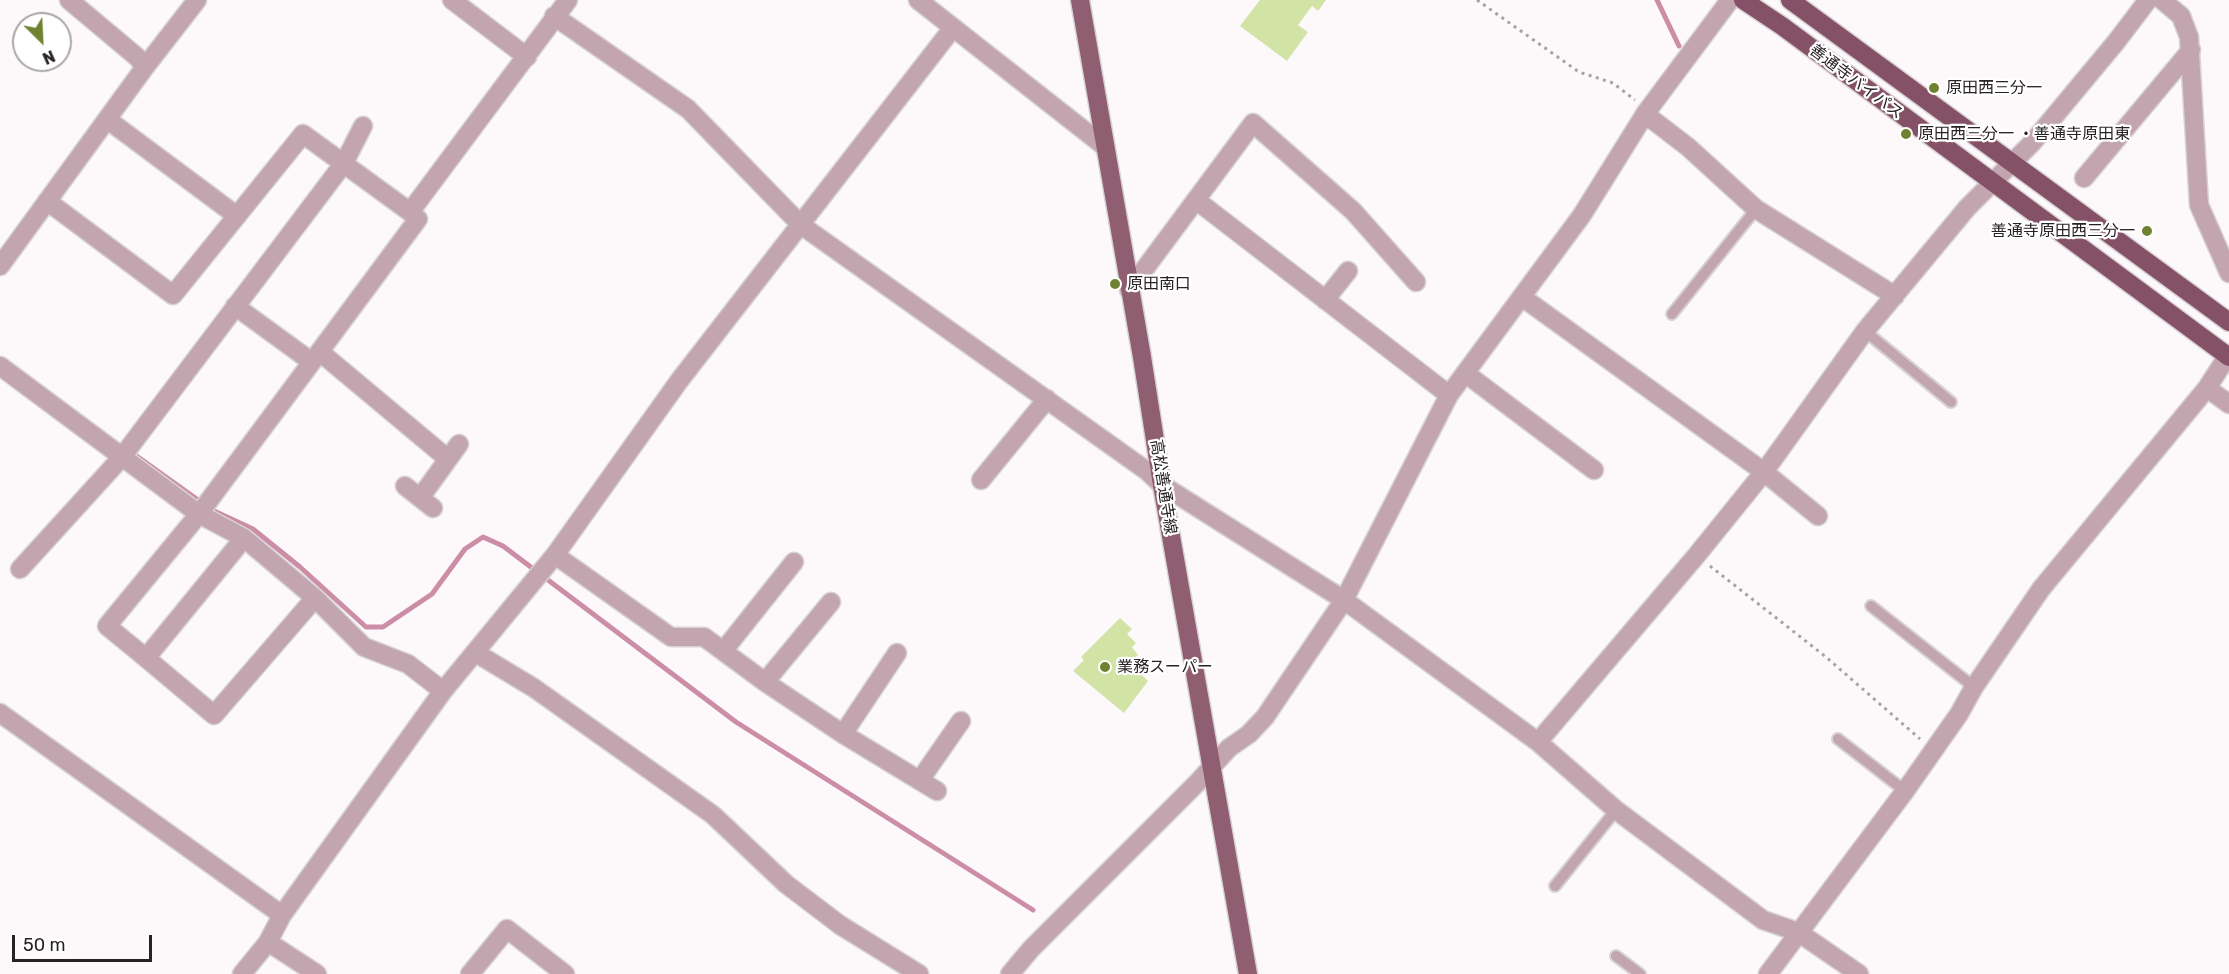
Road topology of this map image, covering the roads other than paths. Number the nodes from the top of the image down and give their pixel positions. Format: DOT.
graph roads {
  1 [pos="69,0"];
  2 [pos="197,0"];
  3 [pos="452,0"];
  4 [pos="568,0"];
  5 [pos="918,0"];
  6 [pos="1080,0"];
  7 [pos="1730,0"];
  8 [pos="1743,0"];
  9 [pos="1790,0"];
  10 [pos="2148,0"];
  11 [pos="2162,0"];
  12 [pos="554,16"];
  13 [pos="952,28"];
  14 [pos="2191,50"];
  15 [pos="527,57"];
  16 [pos="145,67"];
  17 [pos="1646,112"];
  18 [pos="108,120"];
  19 [pos="363,126"];
  20 [pos="1104,146"];
  21 [pos="2012,162"];
  22 [pos="344,163"];
  23 [pos="2084,178"];
  24 [pos="1992,184"];
  25 [pos="1196,200"];
  26 [pos="47,201"];
  27 [pos="1756,209"];
  28 [pos="410,212"];
  29 [pos="237,216"];
  30 [pos="801,225"];
  31 [pos="0,265"];
  32 [pos="1348,271"];
  33 [pos="2229,273"];
  34 [pos="1416,282"];
  35 [pos="1129,290"];
  36 [pos="1895,296"];
  37 [pos="1522,297"];
  38 [pos="1325,300"];
  39 [pos="235,306"];
  40 [pos="1672,314"];
  41 [pos="2229,322"];
  42 [pos="1865,331"];
  43 [pos="2229,356"];
  44 [pos="316,357"];
  45 [pos="0,366"];
  46 [pos="1465,373"];
  47 [pos="2207,388"];
  48 [pos="1449,394"];
  49 [pos="1047,399"];
  50 [pos="1951,402"];
  51 [pos="2229,404"];
  52 [pos="122,457"];
  53 [pos="1594,470"];
  54 [pos="1764,472"];
  55 [pos="981,480"];
  56 [pos="1161,485"];
  57 [pos="405,486"];
  58 [pos="199,514"];
  59 [pos="1818,516"];
  60 [pos="244,538"];
  61 [pos="555,555"];
  62 [pos="794,562"];
  63 [pos="20,569"];
  64 [pos="315,598"];
  65 [pos="1344,600"];
  66 [pos="831,602"];
  67 [pos="1871,606"];
  68 [pos="724,650"];
  69 [pos="476,653"];
  70 [pos="897,653"];
  71 [pos="146,658"];
  72 [pos="765,682"];
  73 [pos="1974,687"];
  74 [pos="443,691"];
  75 [pos="0,713"];
  76 [pos="961,721"];
  77 [pos="843,734"];
  78 [pos="1838,739"];
  79 [pos="1538,742"];
  80 [pos="1211,767"];
  81 [pos="920,780"];
  82 [pos="937,791"];
  83 [pos="1905,791"];
  84 [pos="1616,810"];
  85 [pos="1555,886"];
  86 [pos="282,915"];
  87 [pos="1798,932"];
  88 [pos="268,942"];
  89 [pos="1616,956"];
  90 [pos="242,974"];
  91 [pos="317,974"];
  92 [pos="470,974"];
  93 [pos="565,974"];
  94 [pos="919,974"];
  95 [pos="1010,974"];
  96 [pos="1248,974"];
  97 [pos="1640,974"];
  98 [pos="1768,974"];
  99 [pos="1859,974"];
  1 -- 16 [label="street"];
  2 -- 16 [label="street"];
  3 -- 15 [label="street"];
  4 -- 12 [label="street"];
  5 -- 13 [label="street"];
  6 -- 20 [label="main road, 高松善通寺線"];
  7 -- 17 [label="street"];
  8 -- 24 [label="highway, 善通寺バイパス"];
  9 -- 21 [label="highway, 善通寺バイパス"];
  10 -- 21 [label="street"];
  11 -- 14 [label="street"];
  12 -- 15 [label="street"];
  12 -- 30 [label="street"];
  13 -- 20 [label="street"];
  13 -- 30 [label="street"];
  14 -- 23 [label="street"];
  14 -- 33 [label="street"];
  15 -- 28 [label="street"];
  16 -- 18 [label="street"];
  17 -- 27 [label="street"];
  17 -- 37 [label="street"];
  18 -- 26 [label="street"];
  18 -- 29 [label="street"];
  19 -- 22 [label="street"];
  20 -- 35 [label="main road, 高松善通寺線"];
  21 -- 24 [label="street"];
  21 -- 41 [label="highway, 善通寺バイパス"];
  22 -- 28 [label="street"];
  22 -- 29 [label="street"];
  22 -- 39 [label="street"];
  24 -- 36 [label="street"];
  24 -- 43 [label="highway, 善通寺バイパス"];
  25 -- 34 [label="street"];
  25 -- 35 [label="street"];
  25 -- 38 [label="street"];
  26 -- 29 [label="street"];
  26 -- 31 [label="street"];
  27 -- 36 [label="street"];
  27 -- 40 [label="lane"];
  28 -- 44 [label="street"];
  30 -- 49 [label="street"];
  30 -- 61 [label="street"];
  32 -- 38 [label="street"];
  35 -- 56 [label="main road, 高松善通寺線"];
  36 -- 42 [label="street"];
  37 -- 46 [label="street"];
  37 -- 54 [label="street"];
  38 -- 48 [label="street"];
  39 -- 44 [label="street"];
  39 -- 52 [label="street"];
  42 -- 50 [label="lane"];
  42 -- 54 [label="street"];
  43 -- 47 [label="street"];
  44 -- 57 [label="street"];
  44 -- 58 [label="street"];
  45 -- 52 [label="street"];
  46 -- 48 [label="street"];
  46 -- 53 [label="street"];
  47 -- 51 [label="street"];
  47 -- 73 [label="street"];
  48 -- 65 [label="street"];
  49 -- 55 [label="street"];
  49 -- 56 [label="street"];
  52 -- 58 [label="street"];
  52 -- 63 [label="street"];
  54 -- 59 [label="street"];
  54 -- 79 [label="street"];
  56 -- 65 [label="street"];
  56 -- 80 [label="main road, 高松善通寺線"];
  58 -- 60 [label="street"];
  58 -- 71 [label="street"];
  60 -- 64 [label="street"];
  60 -- 71 [label="street"];
  61 -- 68 [label="street"];
  61 -- 69 [label="street"];
  62 -- 68 [label="street"];
  64 -- 71 [label="street"];
  64 -- 74 [label="street"];
  65 -- 79 [label="street"];
  65 -- 80 [label="street"];
  66 -- 72 [label="street"];
  67 -- 73 [label="lane"];
  68 -- 72 [label="street"];
  69 -- 74 [label="street"];
  69 -- 94 [label="street"];
  70 -- 77 [label="street"];
  72 -- 77 [label="street"];
  73 -- 83 [label="street"];
  74 -- 86 [label="street"];
  75 -- 86 [label="street"];
  76 -- 81 [label="street"];
  77 -- 81 [label="street"];
  78 -- 83 [label="lane"];
  79 -- 84 [label="street"];
  80 -- 95 [label="street"];
  80 -- 96 [label="main road, 高松善通寺線"];
  81 -- 82 [label="street"];
  83 -- 87 [label="street"];
  84 -- 85 [label="lane"];
  84 -- 87 [label="street"];
  86 -- 88 [label="street"];
  87 -- 98 [label="street"];
  87 -- 99 [label="street"];
  88 -- 90 [label="street"];
  88 -- 91 [label="street"];
  89 -- 97 [label="lane"];
  92 -- 93 [label="street"];
}
